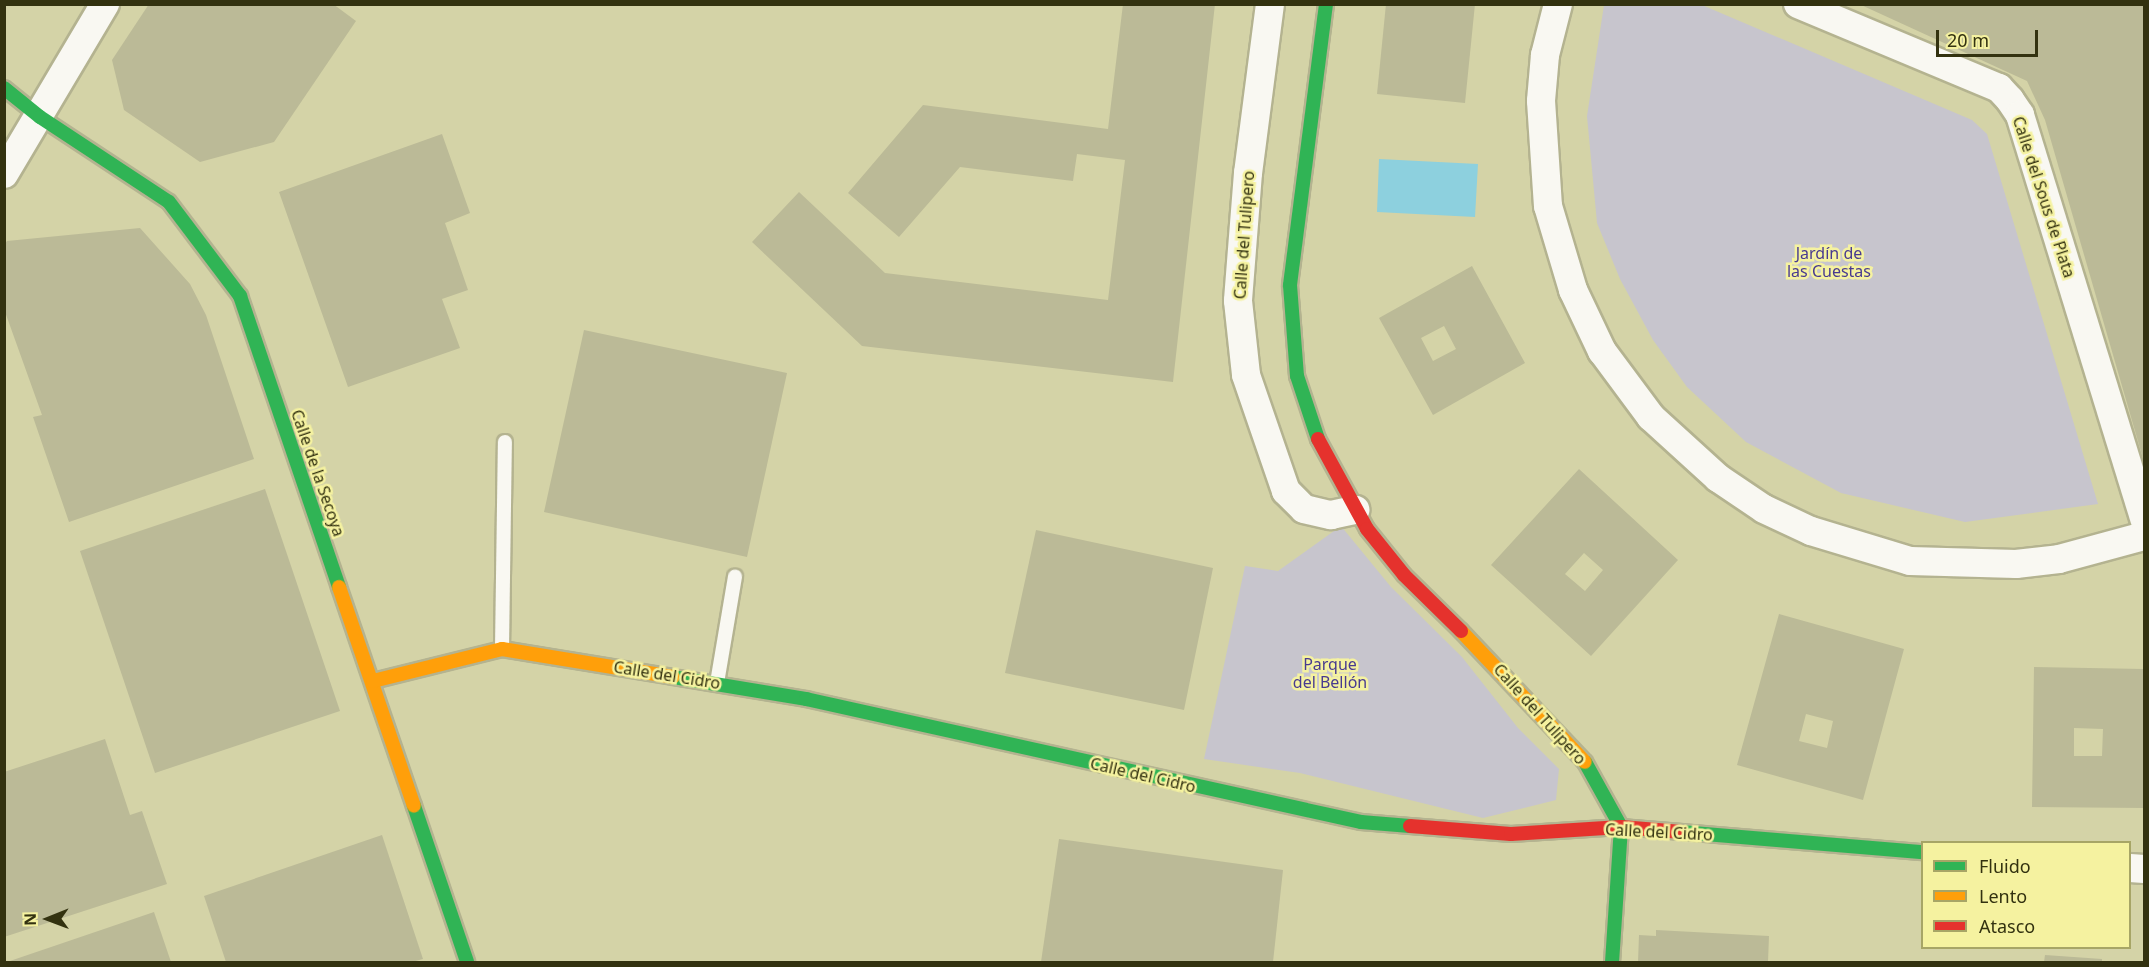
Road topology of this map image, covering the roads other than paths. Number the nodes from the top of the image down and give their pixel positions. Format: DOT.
graph roads {
  1 [pos="105,4"];
  2 [pos="1270,4"];
  3 [pos="1326,4"];
  4 [pos="1558,4"];
  5 [pos="1798,4"];
  6 [pos="4,88"];
  7 [pos="40,117"];
  8 [pos="4,174"];
  9 [pos="505,442"];
  10 [pos="1355,510"];
  11 [pos="2145,519"];
  12 [pos="2145,536"];
  13 [pos="735,577"];
  14 [pos="502,649"];
  15 [pos="373,681"];
  16 [pos="717,682"];
  17 [pos="1621,827"];
  18 [pos="1921,852"];
  19 [pos="467,963"];
  20 [pos="1612,963"];
  1 -- 7 [label="street"];
  2 -- 10 [label="street, Calle del Tulipero"];
  3 -- 10 [label="street, Calle del Tulipero"];
  4 -- 12 [label="street"];
  5 -- 11 [label="street, Calle del Sous de Plata"];
  6 -- 7 [label="street, Calle de la Secoya"];
  7 -- 8 [label="street"];
  7 -- 15 [label="street, Calle de la Secoya"];
  9 -- 14 [label="lane"];
  10 -- 17 [label="street, Calle del Tulipero"];
  13 -- 16 [label="lane"];
  14 -- 15 [label="street, Calle del Cidro"];
  14 -- 16 [label="street, Calle del Cidro"];
  15 -- 19 [label="street, Calle de la Secoya"];
  16 -- 17 [label="street, Calle del Cidro"];
  17 -- 18 [label="street, Calle del Cidro"];
  17 -- 20 [label="street"];
}
